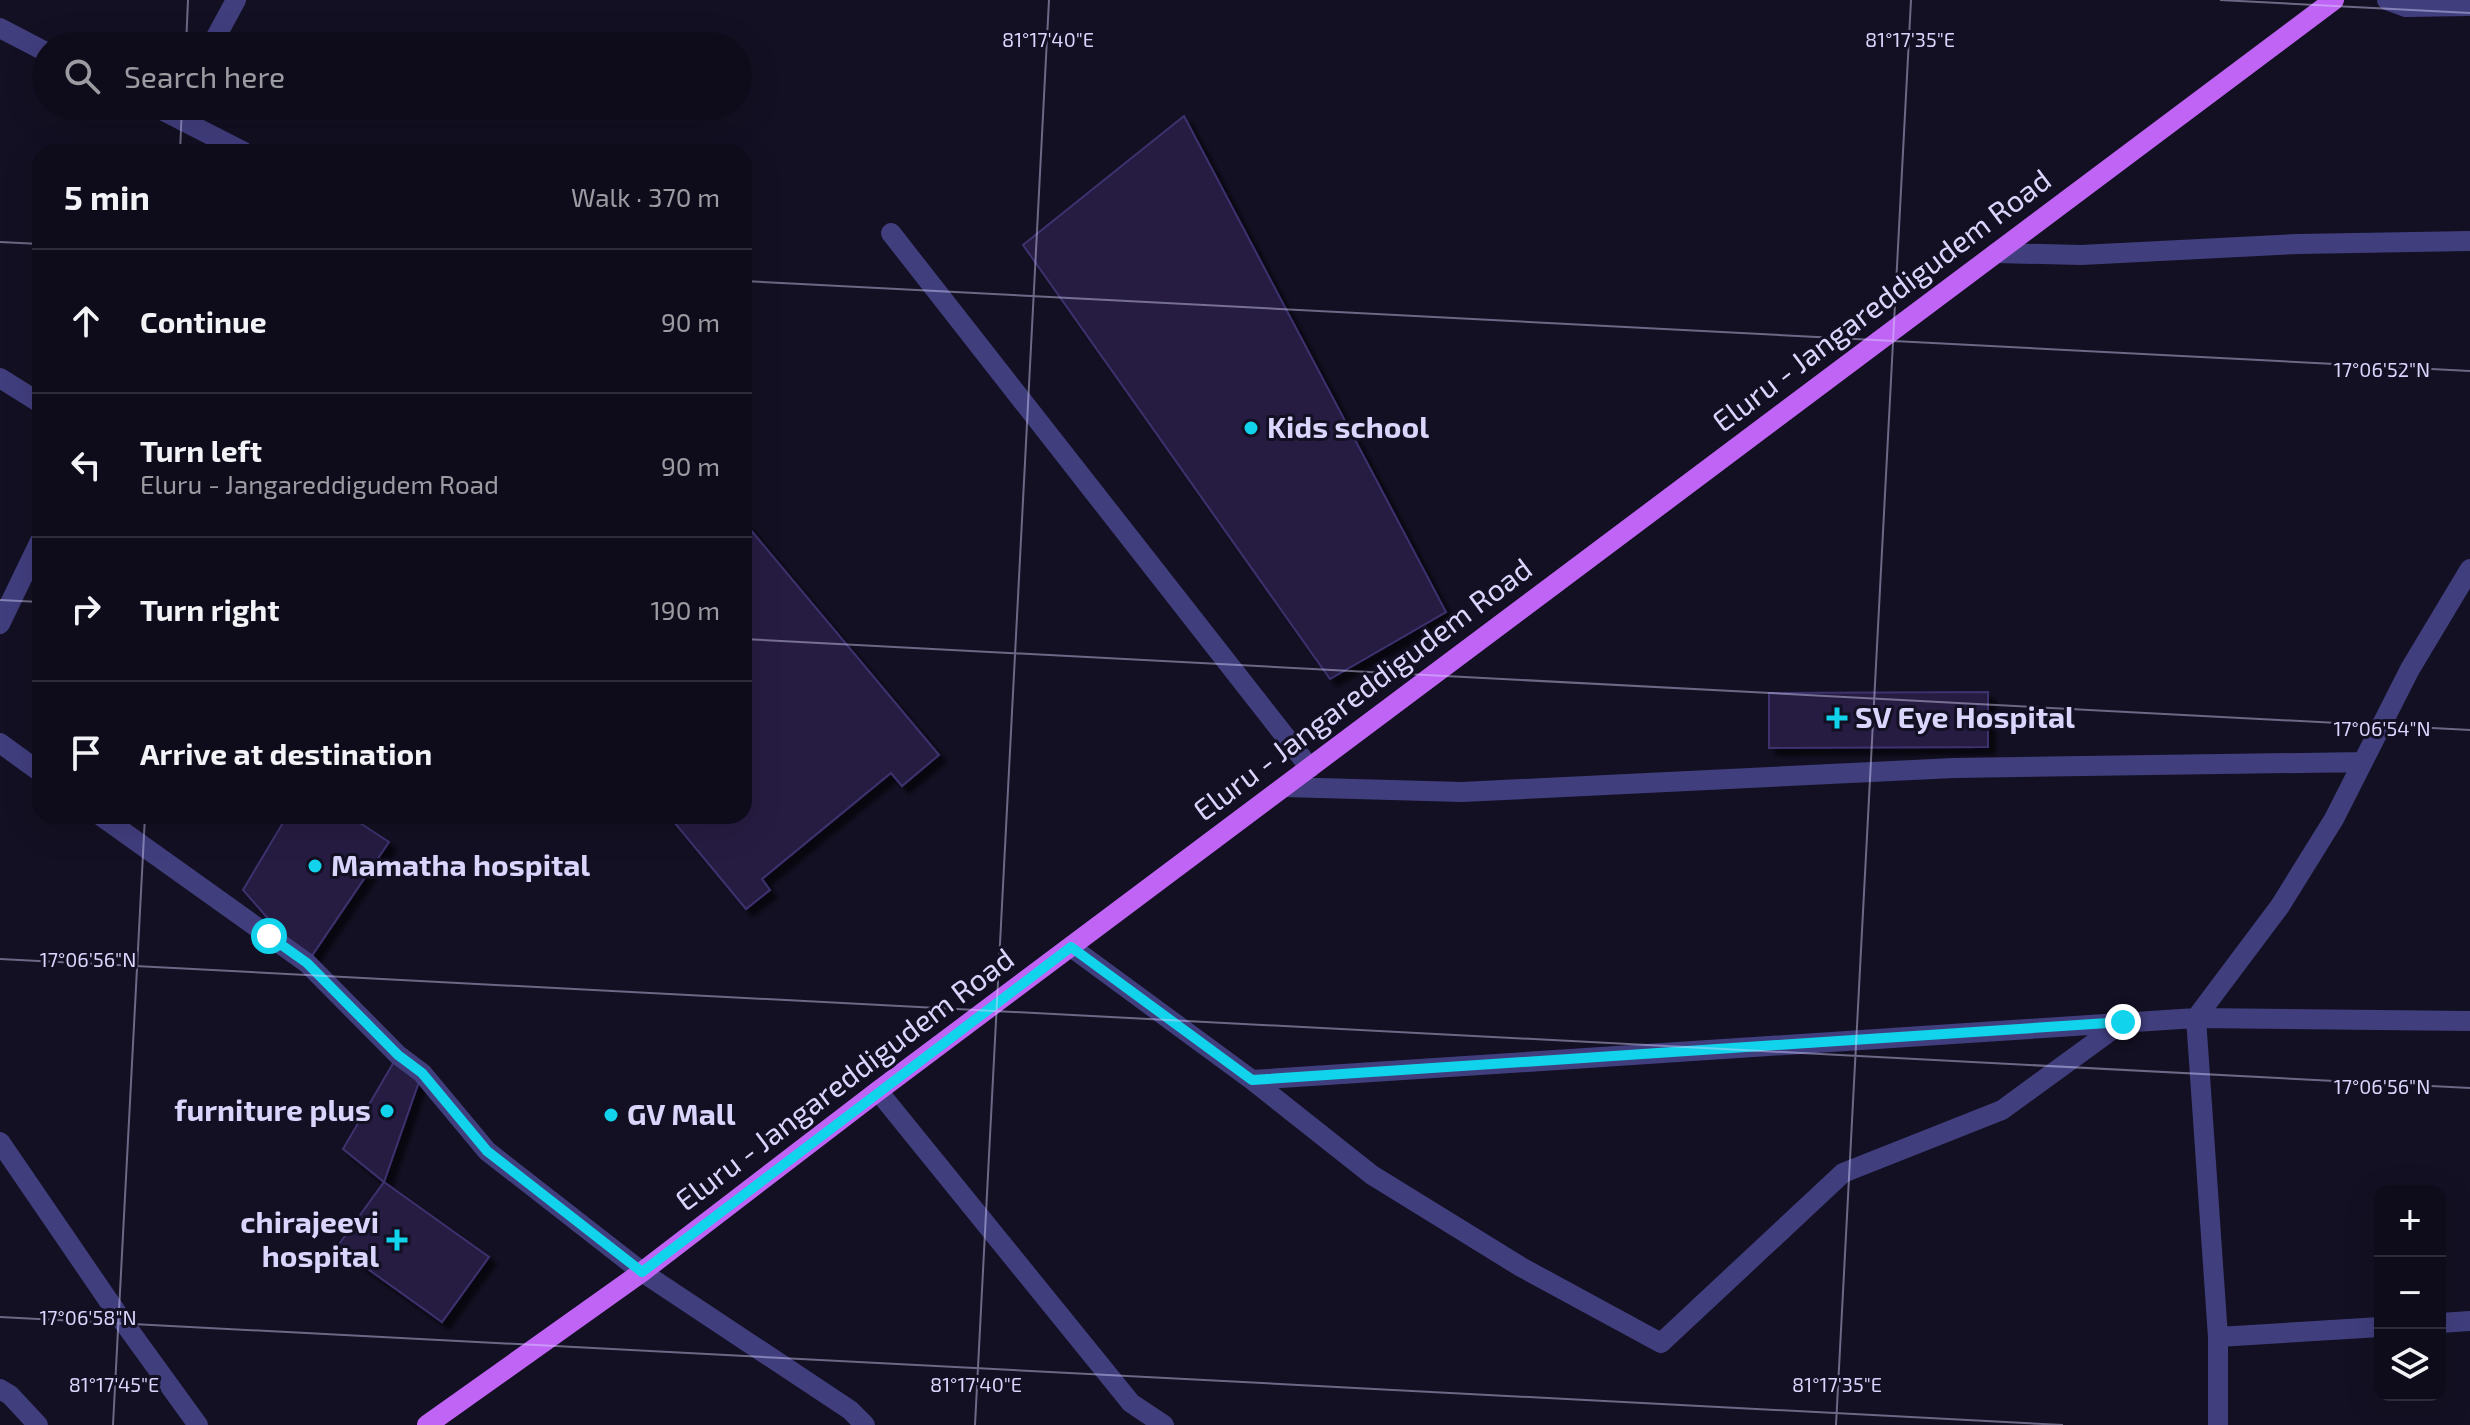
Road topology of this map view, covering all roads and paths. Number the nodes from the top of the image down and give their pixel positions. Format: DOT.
graph roads {
  1 [pos="236,0"];
  2 [pos="2334,0"];
  3 [pos="2387,0"];
  4 [pos="2470,6"];
  5 [pos="0,28"];
  6 [pos="219,32"];
  7 [pos="32,45"];
  8 [pos="187,120"];
  9 [pos="230,144"];
  10 [pos="891,233"];
  11 [pos="2470,241"];
  12 [pos="1996,253"];
  13 [pos="0,378"];
  14 [pos="32,398"];
  15 [pos="32,558"];
  16 [pos="2470,569"];
  17 [pos="0,624"];
  18 [pos="0,743"];
  19 [pos="2363,762"];
  20 [pos="32,766"];
  21 [pos="1310,768"];
  22 [pos="1284,787"];
  23 [pos="112,824"];
  24 [pos="1071,947"];
  25 [pos="2196,1018"];
  26 [pos="2470,1021"];
  27 [pos="2123,1022"];
  28 [pos="1252,1080"];
  29 [pos="878,1091"];
  30 [pos="0,1142"];
  31 [pos="642,1272"];
  32 [pos="2470,1321"];
  33 [pos="2446,1323"];
  34 [pos="2374,1327"];
  35 [pos="2218,1337"];
  36 [pos="0,1389"];
  37 [pos="38,1425"];
  38 [pos="198,1425"];
  39 [pos="427,1425"];
  40 [pos="865,1425"];
  41 [pos="1164,1425"];
  42 [pos="2218,1425"];
  1 -- 6 [label="street"];
  2 -- 12 [label="main road, Eluru - Jangareddigudem Road"];
  3 -- 4 [label="street"];
  5 -- 7 [label="street"];
  8 -- 9 [label="street"];
  10 -- 21 [label="street"];
  11 -- 12 [label="street"];
  12 -- 21 [label="main road, Eluru - Jangareddigudem Road"];
  13 -- 14 [label="street"];
  15 -- 17 [label="street"];
  16 -- 19 [label="street"];
  18 -- 20 [label="street"];
  19 -- 22 [label="street"];
  19 -- 25 [label="street"];
  21 -- 22 [label="main road, Eluru - Jangareddigudem Road"];
  22 -- 24 [label="main road, Eluru - Jangareddigudem Road"];
  23 -- 31 [label="street"];
  24 -- 28 [label="street"];
  24 -- 29 [label="main road, Eluru - Jangareddigudem Road"];
  25 -- 26 [label="street"];
  25 -- 27 [label="street"];
  25 -- 35 [label="street"];
  27 -- 28 [label="street"];
  27 -- 28 [label="street"];
  29 -- 31 [label="main road, Eluru - Jangareddigudem Road"];
  29 -- 41 [label="street"];
  30 -- 38 [label="street"];
  31 -- 39 [label="main road, Eluru - Jangareddigudem Road"];
  31 -- 40 [label="street"];
  32 -- 33 [label="street"];
  34 -- 35 [label="street"];
  35 -- 42 [label="street"];
  36 -- 37 [label="street"];
}
